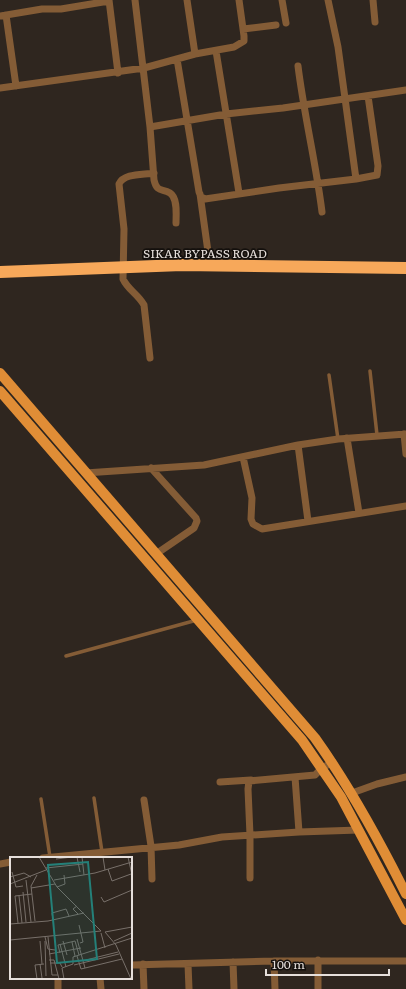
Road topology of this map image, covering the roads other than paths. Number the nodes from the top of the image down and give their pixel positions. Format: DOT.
graph roads {
  1 [pos="135,0"];
  2 [pos="187,0"];
  3 [pos="239,0"];
  4 [pos="282,0"];
  5 [pos="328,0"];
  6 [pos="373,0"];
  7 [pos="109,1"];
  8 [pos="3,16"];
  9 [pos="375,22"];
  10 [pos="286,23"];
  11 [pos="276,25"];
  12 [pos="243,29"];
  13 [pos="216,51"];
  14 [pos="195,54"];
  15 [pos="177,58"];
  16 [pos="298,66"];
  17 [pos="144,68"];
  18 [pos="118,73"];
  19 [pos="16,86"];
  20 [pos="0,88"];
  21 [pos="406,90"];
  22 [pos="368,96"];
  23 [pos="344,99"];
  24 [pos="303,105"];
  25 [pos="226,114"];
  26 [pos="188,120"];
  27 [pos="150,127"];
  28 [pos="154,173"];
  29 [pos="356,179"];
  30 [pos="319,184"];
  31 [pos="200,193"];
  32 [pos="238,193"];
  33 [pos="322,212"];
  34 [pos="176,223"];
  35 [pos="210,266"];
  36 [pos="123,267"];
  37 [pos="406,268"];
  38 [pos="2,271"];
  39 [pos="150,358"];
  40 [pos="370,371"];
  41 [pos="0,373"];
  42 [pos="329,375"];
  43 [pos="0,391"];
  44 [pos="405,434"];
  45 [pos="377,435"];
  46 [pos="347,438"];
  47 [pos="338,439"];
  48 [pos="298,445"];
  49 [pos="406,454"];
  50 [pos="243,457"];
  51 [pos="151,468"];
  52 [pos="85,473"];
  53 [pos="406,506"];
  54 [pos="359,513"];
  55 [pos="308,522"];
  56 [pos="156,554"];
  57 [pos="198,620"];
  58 [pos="66,656"];
  59 [pos="333,762"];
  60 [pos="322,768"];
  61 [pos="295,777"];
  62 [pos="406,777"];
  63 [pos="251,780"];
  64 [pos="220,782"];
  65 [pos="352,793"];
  66 [pos="94,798"];
  67 [pos="41,799"];
  68 [pos="144,800"];
  69 [pos="359,830"];
  70 [pos="299,832"];
  71 [pos="250,835"];
  72 [pos="151,848"];
  73 [pos="102,855"];
  74 [pos="48,857"];
  75 [pos="66,857"];
  76 [pos="10,862"];
  77 [pos="0,864"];
  78 [pos="250,878"];
  79 [pos="152,879"];
  80 [pos="406,894"];
  81 [pos="406,920"];
  82 [pos="318,960"];
  83 [pos="274,961"];
  84 [pos="406,961"];
  85 [pos="234,962"];
  86 [pos="144,964"];
  87 [pos="188,964"];
  88 [pos="132,965"];
  89 [pos="100,979"];
  90 [pos="101,989"];
  91 [pos="144,989"];
  92 [pos="189,989"];
  93 [pos="234,989"];
  94 [pos="275,989"];
  95 [pos="318,989"];
  1 -- 17 [label="street"];
  2 -- 14 [label="street"];
  3 -- 12 [label="street"];
  4 -- 10 [label="street"];
  5 -- 23 [label="street"];
  6 -- 9 [label="street"];
  7 -- 8 [label="street"];
  7 -- 18 [label="street"];
  8 -- 19 [label="street"];
  11 -- 12 [label="street"];
  12 -- 13 [label="street"];
  13 -- 14 [label="street"];
  13 -- 25 [label="street"];
  14 -- 15 [label="street"];
  15 -- 17 [label="street"];
  15 -- 26 [label="street"];
  16 -- 24 [label="street"];
  17 -- 18 [label="street"];
  17 -- 27 [label="street"];
  18 -- 19 [label="street"];
  19 -- 20 [label="street"];
  21 -- 22 [label="street"];
  22 -- 23 [label="street"];
  22 -- 29 [label="street"];
  23 -- 24 [label="street"];
  23 -- 29 [label="street"];
  24 -- 25 [label="street"];
  24 -- 30 [label="street"];
  25 -- 26 [label="street"];
  25 -- 32 [label="street"];
  26 -- 27 [label="street"];
  26 -- 31 [label="street"];
  27 -- 28 [label="street"];
  28 -- 34 [label="street"];
  28 -- 36 [label="street"];
  29 -- 30 [label="street"];
  30 -- 32 [label="street"];
  30 -- 33 [label="street"];
  31 -- 32 [label="street"];
  31 -- 35 [label="street"];
  35 -- 36 [label="highway, SIKAR BYPASS ROAD"];
  35 -- 37 [label="highway, SIKAR BYPASS ROAD"];
  36 -- 38 [label="highway, SIKAR BYPASS ROAD"];
  36 -- 39 [label="street"];
  40 -- 45 [label="lane"];
  41 -- 52 [label="main road"];
  42 -- 47 [label="lane"];
  43 -- 57 [label="main road"];
  44 -- 45 [label="street"];
  44 -- 49 [label="street"];
  45 -- 46 [label="street"];
  46 -- 47 [label="street"];
  46 -- 54 [label="street"];
  47 -- 48 [label="street"];
  48 -- 50 [label="street"];
  48 -- 55 [label="street"];
  50 -- 51 [label="street"];
  50 -- 55 [label="street"];
  51 -- 52 [label="street"];
  51 -- 56 [label="street"];
  52 -- 56 [label="main road"];
  53 -- 54 [label="street"];
  54 -- 55 [label="street"];
  56 -- 59 [label="main road"];
  57 -- 58 [label="lane"];
  57 -- 60 [label="main road"];
  59 -- 60 [label="street"];
  59 -- 65 [label="main road"];
  60 -- 61 [label="street"];
  60 -- 69 [label="main road"];
  61 -- 63 [label="street"];
  61 -- 70 [label="street"];
  62 -- 65 [label="street"];
  63 -- 64 [label="street"];
  63 -- 71 [label="street"];
  65 -- 80 [label="main road"];
  66 -- 73 [label="lane"];
  67 -- 74 [label="lane"];
  68 -- 72 [label="street"];
  69 -- 70 [label="street"];
  69 -- 81 [label="main road"];
  70 -- 71 [label="street"];
  71 -- 72 [label="street"];
  71 -- 78 [label="street"];
  72 -- 73 [label="street"];
  72 -- 79 [label="street"];
  73 -- 75 [label="street"];
  76 -- 77 [label="street"];
  82 -- 83 [label="street"];
  82 -- 84 [label="street"];
  82 -- 95 [label="street"];
  83 -- 85 [label="street"];
  83 -- 94 [label="street"];
  85 -- 87 [label="street"];
  85 -- 93 [label="street"];
  86 -- 87 [label="street"];
  86 -- 88 [label="street"];
  86 -- 91 [label="street"];
  87 -- 92 [label="street"];
  89 -- 90 [label="street"];
}
